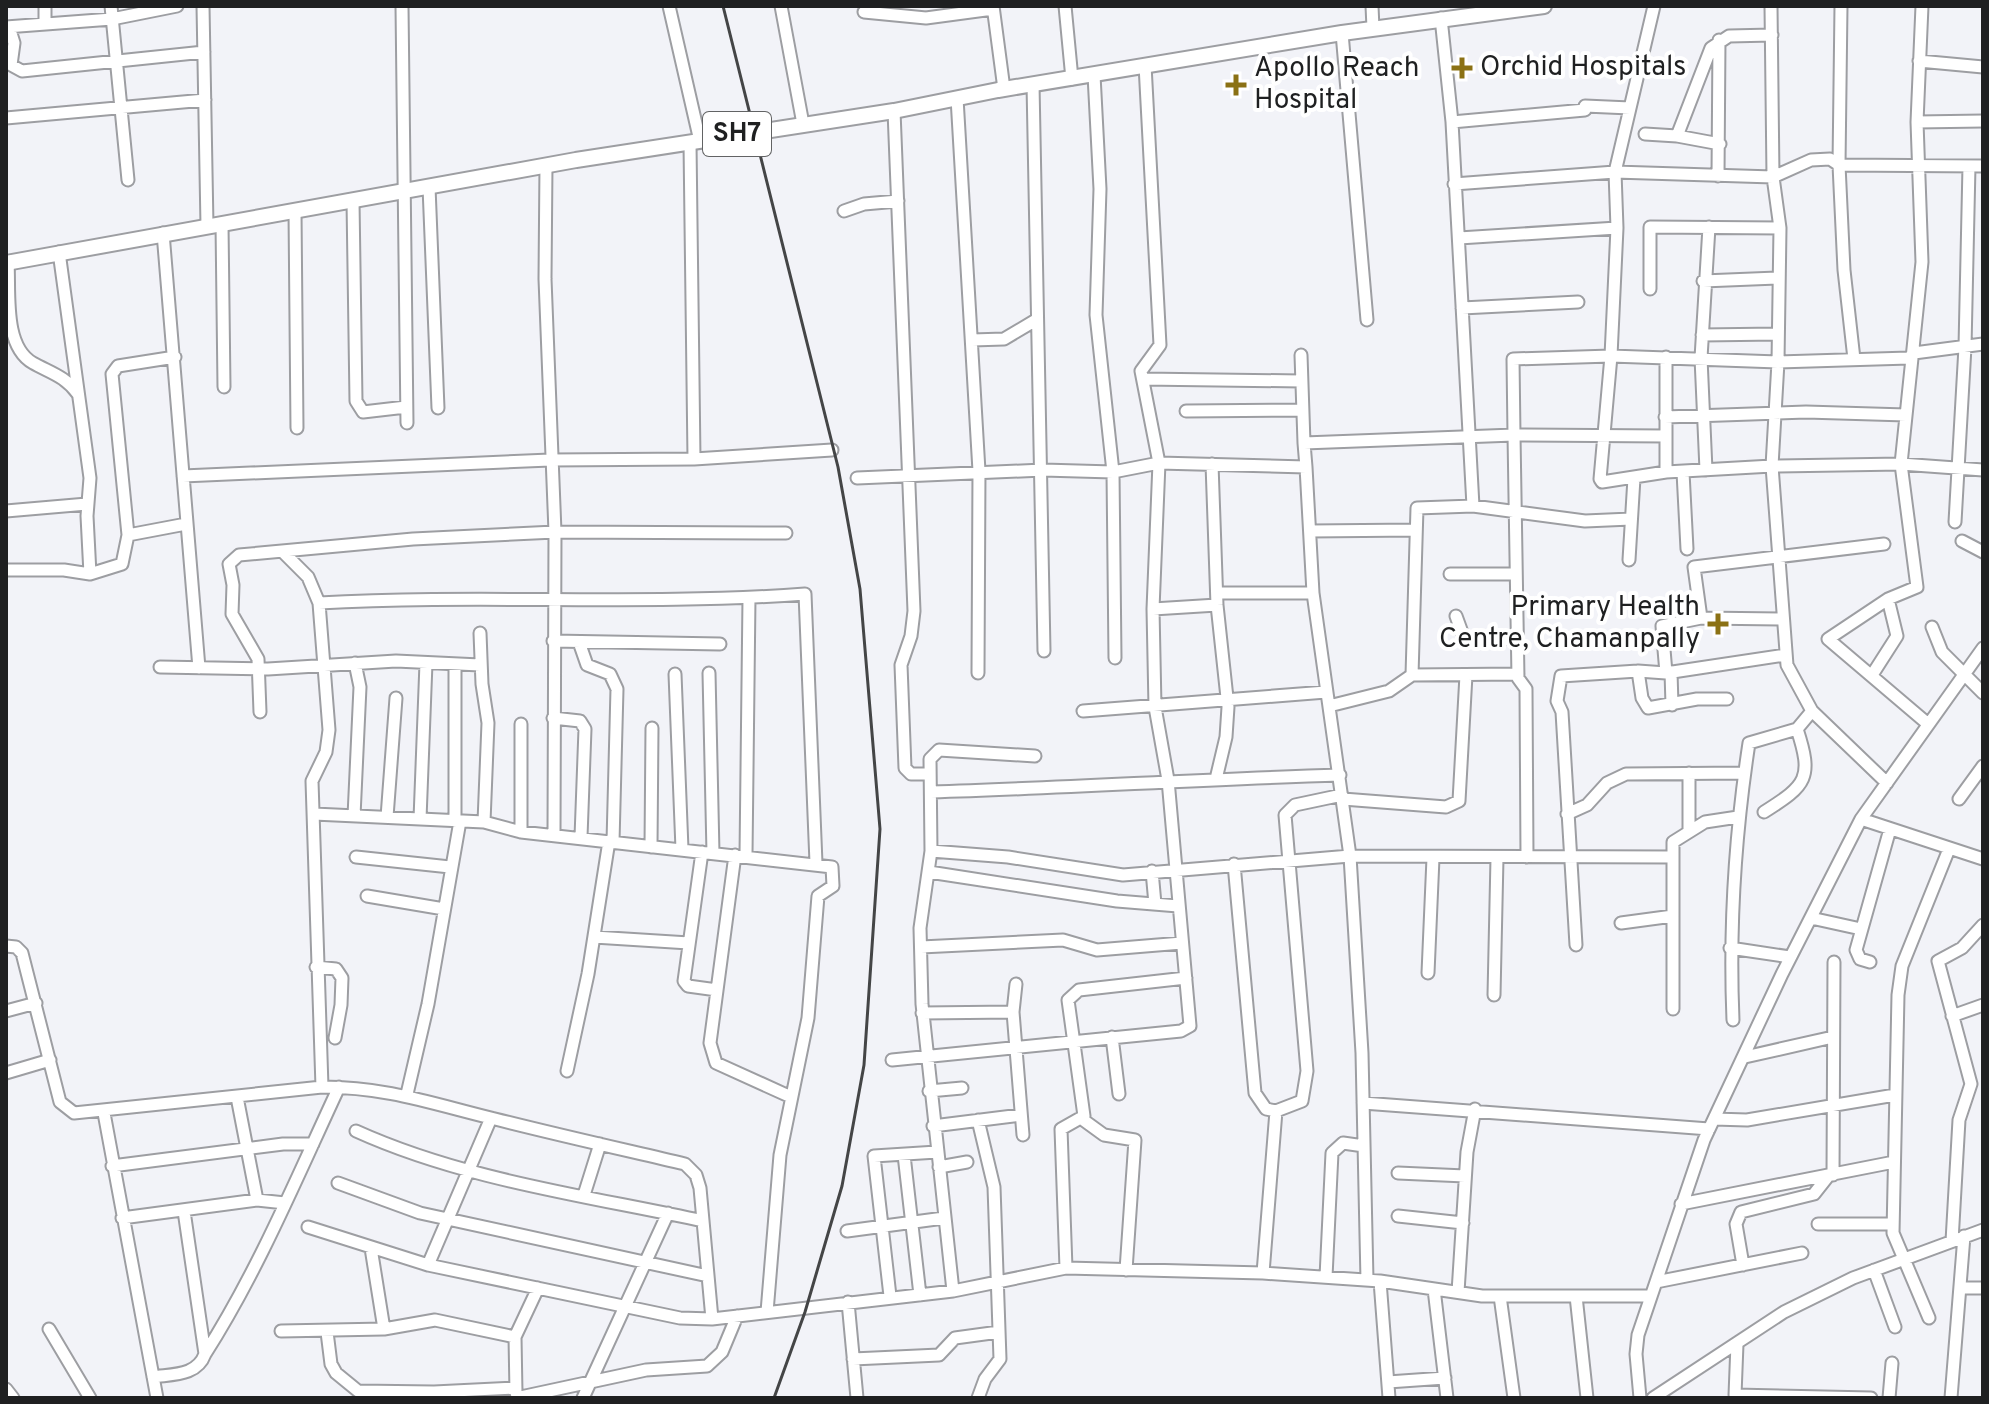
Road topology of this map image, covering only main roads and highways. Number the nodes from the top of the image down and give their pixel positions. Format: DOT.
graph roads {
  1 [pos="1544,6"];
  2 [pos="1476,10"];
  3 [pos="1445,14"];
  4 [pos="7,263"];
  1 -- 2 [label="main road, SH7"];
  2 -- 3 [label="main road, SH7"];
  3 -- 4 [label="main road, SH7"];
}
